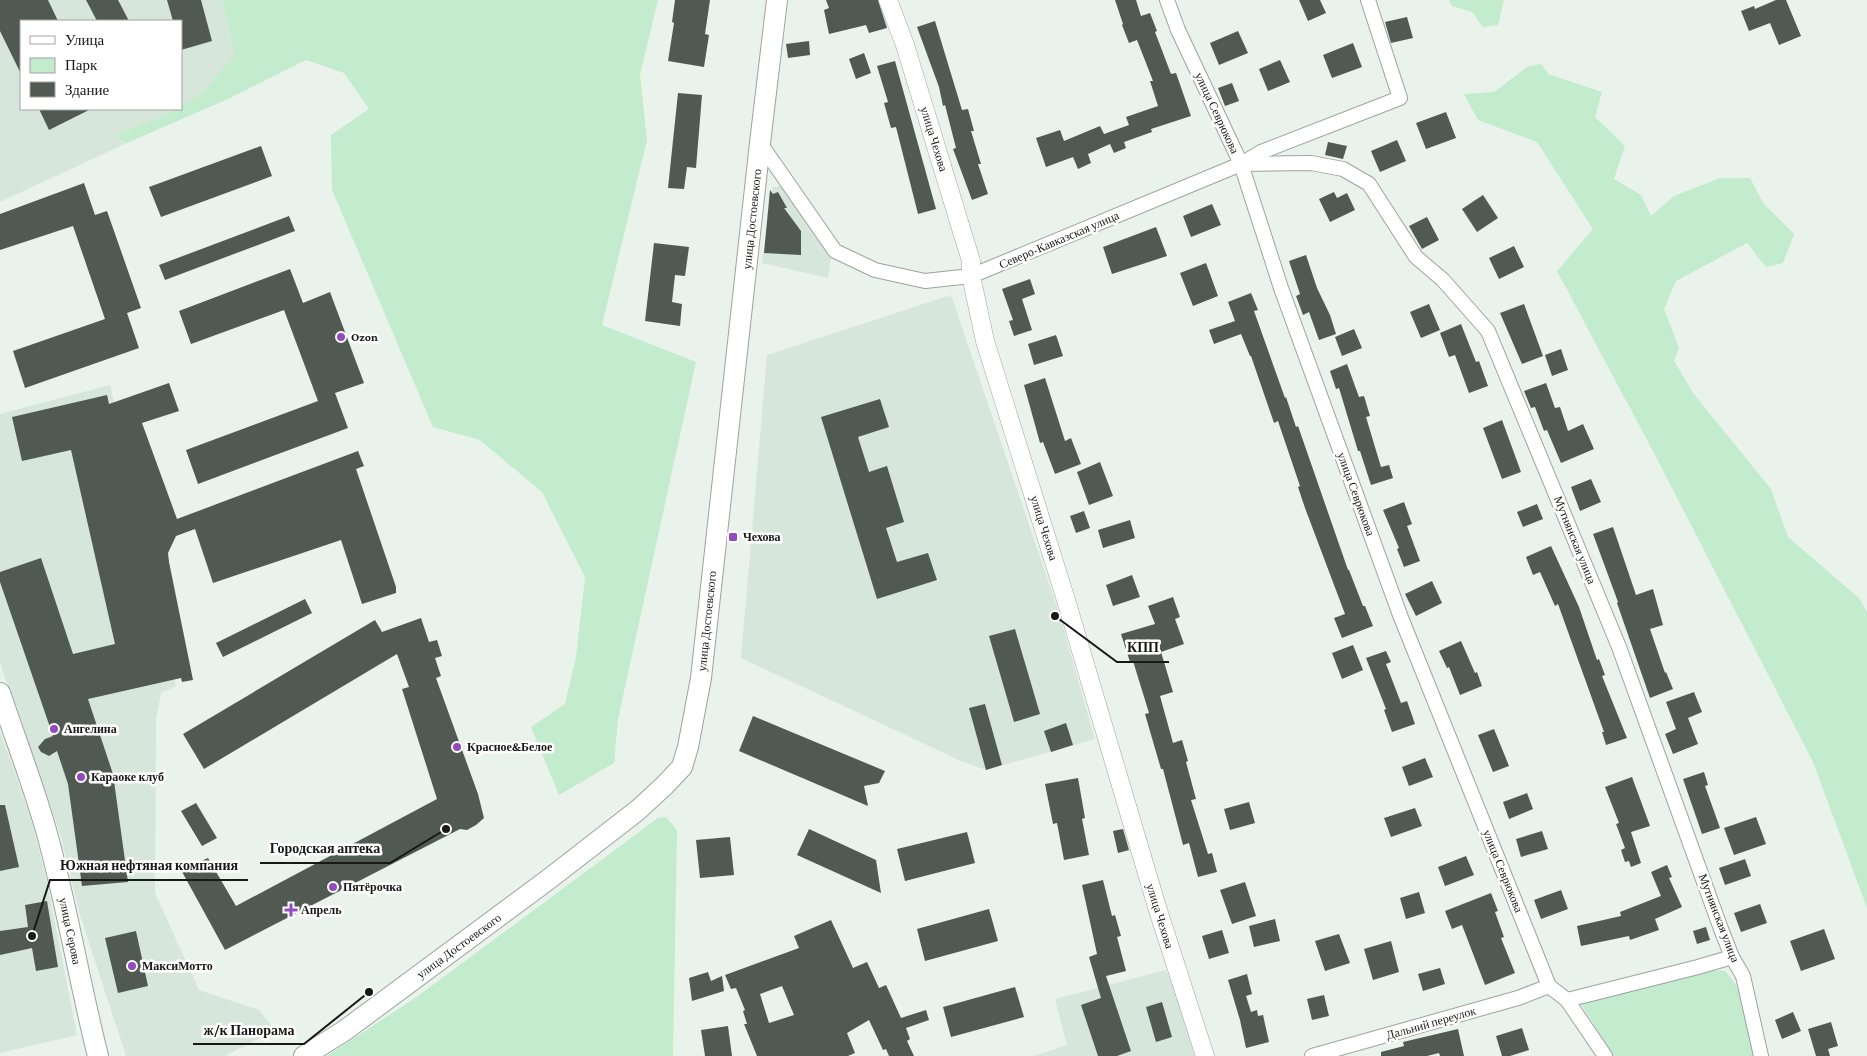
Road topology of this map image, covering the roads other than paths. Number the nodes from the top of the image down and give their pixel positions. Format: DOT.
graph roads {
  1 [pos="777,0"];
  2 [pos="888,0"];
  3 [pos="1166,0"];
  4 [pos="1368,0"];
  5 [pos="760,143"];
  6 [pos="1241,164"];
  7 [pos="971,276"];
  8 [pos="0,693"];
  9 [pos="1732,957"];
  10 [pos="1549,986"];
  11 [pos="1567,1000"];
  12 [pos="98,1056"];
  13 [pos="304,1056"];
  14 [pos="1205,1056"];
  15 [pos="1312,1056"];
  16 [pos="1605,1056"];
  17 [pos="1761,1056"];
  1 -- 5 [label="main road, улица Достоевского"];
  2 -- 7 [label="street, улица Чехова"];
  3 -- 6 [label="street, улица Севрюкова"];
  4 -- 6 [label="street, Северо-Кавказская улица"];
  5 -- 7 [label="street, Северо-Кавказская улица"];
  5 -- 13 [label="main road, улица Достоевского"];
  6 -- 7 [label="street, Северо-Кавказская улица"];
  6 -- 9 [label="street, Мутнянская улица"];
  6 -- 10 [label="street, улица Севрюкова"];
  7 -- 14 [label="street, улица Чехова"];
  8 -- 12 [label="main road, улица Серова"];
  9 -- 11 [label="street"];
  9 -- 17 [label="street, Мутнянская улица"];
  10 -- 11 [label="street"];
  10 -- 15 [label="street, Дальний переулок"];
  11 -- 16 [label="street"];
}
